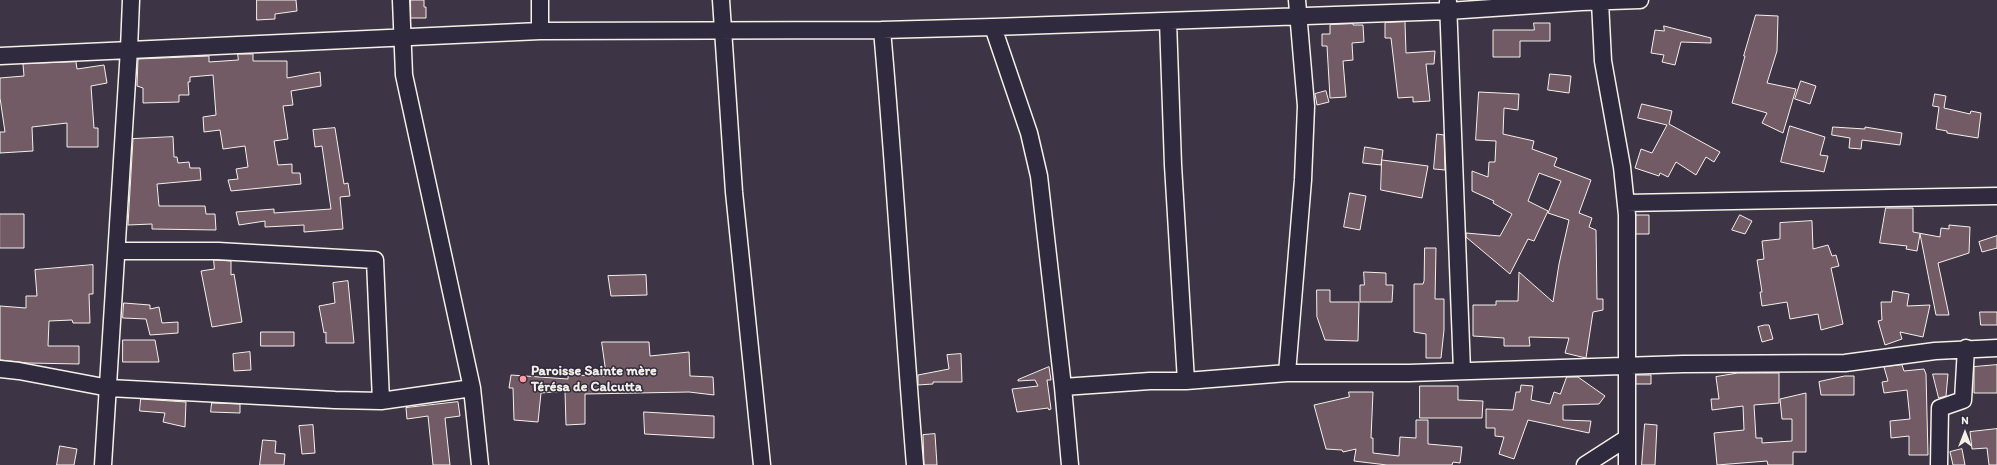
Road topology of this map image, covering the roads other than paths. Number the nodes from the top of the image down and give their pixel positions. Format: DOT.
graph roads {
  1 [pos="131,0"];
  2 [pos="401,0"];
  3 [pos="540,0"];
  4 [pos="721,0"];
  5 [pos="1640,0"];
  6 [pos="1600,2"];
  7 [pos="1448,6"];
  8 [pos="1297,8"];
  9 [pos="1168,21"];
  10 [pos="993,27"];
  11 [pos="722,30"];
  12 [pos="882,30"];
  13 [pos="540,31"];
  14 [pos="403,37"];
  15 [pos="130,50"];
  16 [pos="0,56"];
  17 [pos="1997,196"];
  18 [pos="1626,203"];
  19 [pos="117,251"];
  20 [pos="1966,348"];
  21 [pos="1997,348"];
  22 [pos="1626,365"];
  23 [pos="0,369"];
  24 [pos="1462,371"];
  25 [pos="1287,373"];
  26 [pos="1186,381"];
  27 [pos="1063,387"];
  28 [pos="109,388"];
  29 [pos="472,388"];
  30 [pos="381,401"];
  31 [pos="1627,438"];
  32 [pos="103,465"];
  33 [pos="480,465"];
  34 [pos="762,465"];
  35 [pos="915,465"];
  36 [pos="1070,465"];
  37 [pos="1585,465"];
  38 [pos="1627,465"];
  39 [pos="1939,465"];
  1 -- 15 [label="street"];
  2 -- 14 [label="street"];
  3 -- 13 [label="street"];
  4 -- 11 [label="street"];
  5 -- 6 [label="street"];
  6 -- 7 [label="street"];
  6 -- 18 [label="street"];
  7 -- 8 [label="street"];
  7 -- 24 [label="street"];
  8 -- 9 [label="street"];
  8 -- 25 [label="street"];
  9 -- 10 [label="street"];
  9 -- 26 [label="street"];
  10 -- 12 [label="street"];
  10 -- 27 [label="street"];
  11 -- 12 [label="street"];
  11 -- 13 [label="street"];
  11 -- 34 [label="street"];
  12 -- 35 [label="street"];
  13 -- 14 [label="street"];
  14 -- 15 [label="street"];
  14 -- 29 [label="street"];
  15 -- 16 [label="street"];
  15 -- 19 [label="street"];
  17 -- 18 [label="street"];
  18 -- 22 [label="street"];
  19 -- 28 [label="street"];
  19 -- 30 [label="street"];
  20 -- 21 [label="street"];
  20 -- 22 [label="street"];
  20 -- 39 [label="street"];
  22 -- 24 [label="street"];
  22 -- 31 [label="street"];
  23 -- 28 [label="street"];
  24 -- 25 [label="street"];
  25 -- 26 [label="street"];
  26 -- 27 [label="street"];
  27 -- 36 [label="street"];
  28 -- 30 [label="street"];
  28 -- 32 [label="street"];
  29 -- 30 [label="street"];
  29 -- 33 [label="street"];
  31 -- 37 [label="street"];
  31 -- 38 [label="street"];
}
